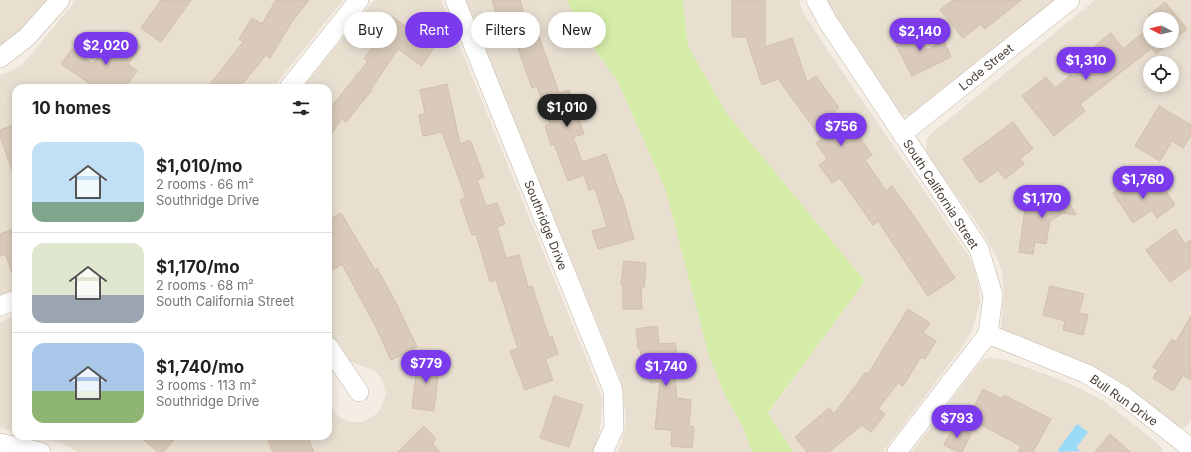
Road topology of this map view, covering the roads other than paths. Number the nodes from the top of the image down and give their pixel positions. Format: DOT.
graph roads {
  1 [pos="60,0"];
  2 [pos="358,0"];
  3 [pos="455,0"];
  4 [pos="816,0"];
  5 [pos="1070,0"];
  6 [pos="0,58"];
  7 [pos="292,84"];
  8 [pos="902,134"];
  9 [pos="12,302"];
  10 [pos="0,306"];
  11 [pos="988,334"];
  12 [pos="332,352"];
  13 [pos="359,392"];
  14 [pos="0,443"];
  15 [pos="1188,447"];
  16 [pos="41,452"];
  17 [pos="603,452"];
  18 [pos="897,452"];
  1 -- 6 [label="street"];
  2 -- 7 [label="street"];
  3 -- 17 [label="street, Southridge Drive"];
  4 -- 8 [label="street, South California Street"];
  5 -- 8 [label="street, Lode Street"];
  8 -- 11 [label="street, South California Street"];
  9 -- 10 [label="street"];
  11 -- 15 [label="street, Bull Run Drive"];
  11 -- 18 [label="street"];
  12 -- 13 [label="street"];
  14 -- 16 [label="street"];
}
